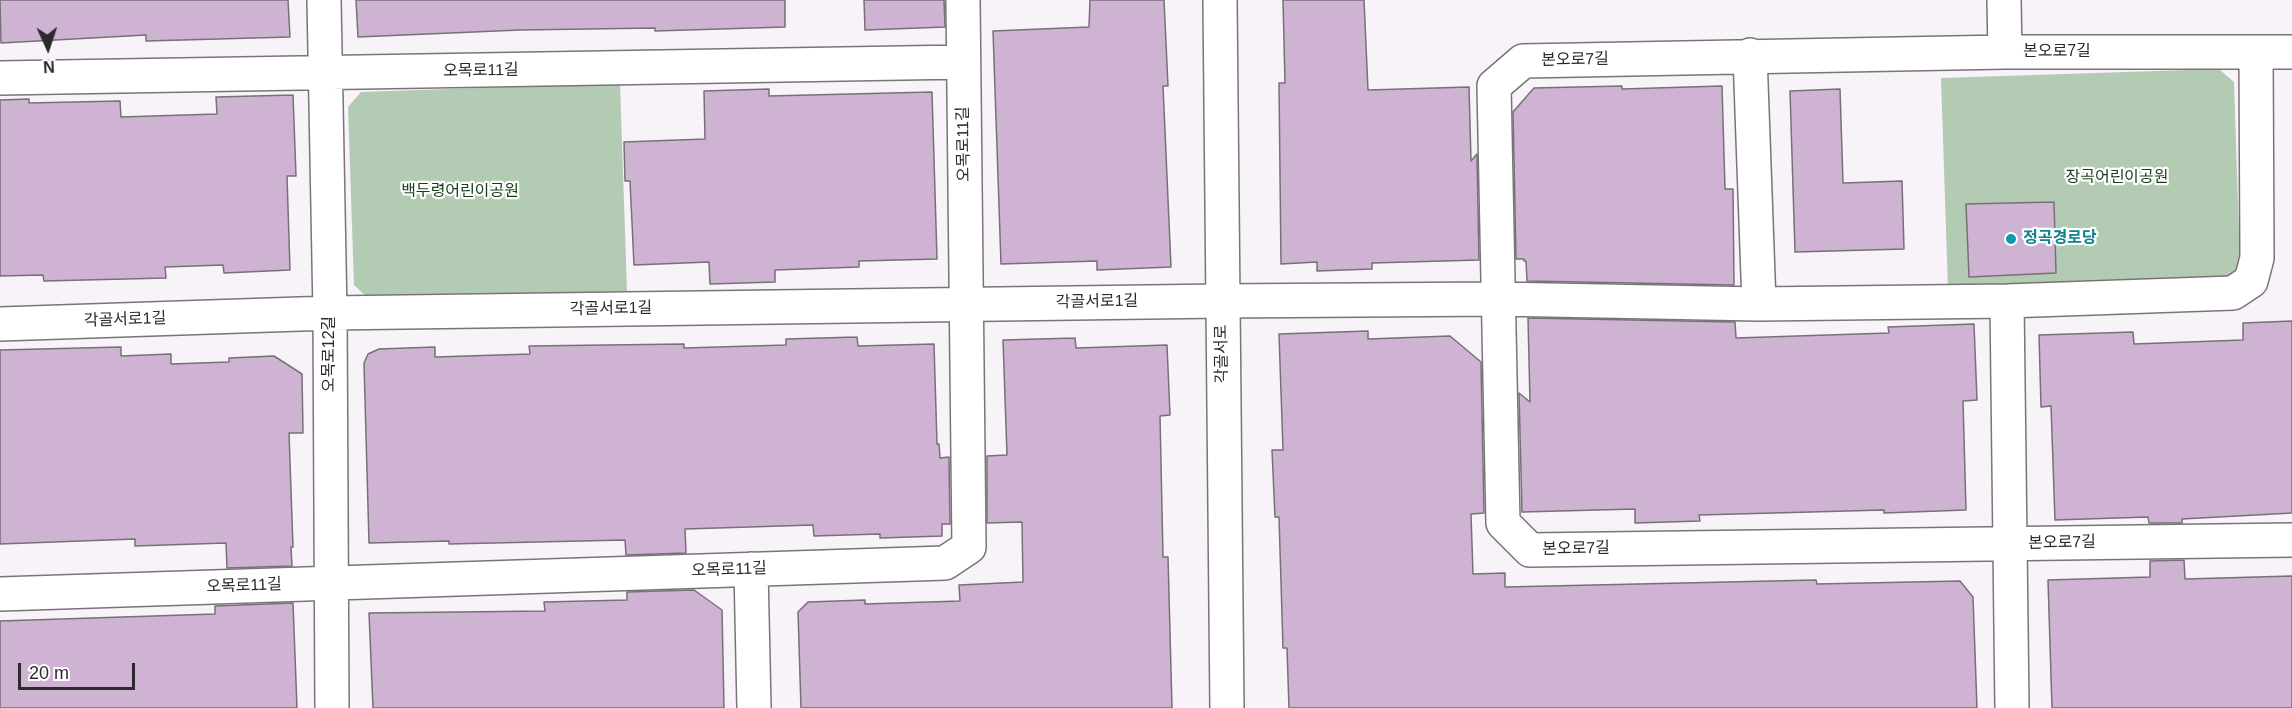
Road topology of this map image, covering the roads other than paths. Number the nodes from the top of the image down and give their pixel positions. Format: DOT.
graph roads {
  1 [pos="324,0"];
  2 [pos="963,0"];
  3 [pos="1220,0"];
  4 [pos="2004,0"];
  5 [pos="2006,52"];
  6 [pos="2256,52"];
  7 [pos="2292,52"];
  8 [pos="1750,55"];
  9 [pos="963,62"];
  10 [pos="324,74"];
  11 [pos="0,78"];
  12 [pos="1497,299"];
  13 [pos="1222,301"];
  14 [pos="2007,301"];
  15 [pos="966,304"];
  16 [pos="1759,304"];
  17 [pos="330,314"];
  18 [pos="0,324"];
  19 [pos="2292,540"];
  20 [pos="2011,544"];
  21 [pos="751,569"];
  22 [pos="331,583"];
  23 [pos="0,594"];
  24 [pos="332,708"];
  25 [pos="754,708"];
  26 [pos="1227,708"];
  27 [pos="2012,708"];
  1 -- 10 [label="street, 오목로12길"];
  2 -- 9 [label="street, 오목로11길"];
  3 -- 13 [label="street, 각골서로"];
  4 -- 5 [label="street"];
  5 -- 6 [label="street, 본오로7길"];
  5 -- 8 [label="street, 본오로7길"];
  6 -- 7 [label="street, 본오로7길"];
  6 -- 14 [label="street"];
  8 -- 12 [label="street, 본오로7길"];
  8 -- 16 [label="street"];
  9 -- 10 [label="street, 오목로11길"];
  9 -- 15 [label="street, 오목로11길"];
  10 -- 11 [label="street, 오목로11길"];
  10 -- 17 [label="street, 오목로12길"];
  12 -- 13 [label="street, 각골서로1길"];
  12 -- 16 [label="street, 각골서로1길"];
  12 -- 20 [label="street, 본오로7길"];
  13 -- 15 [label="street, 각골서로1길"];
  13 -- 26 [label="street, 각골서로"];
  14 -- 16 [label="street"];
  14 -- 20 [label="street"];
  15 -- 17 [label="street, 각골서로1길"];
  15 -- 21 [label="street, 오목로11길"];
  17 -- 18 [label="street, 각골서로1길"];
  17 -- 22 [label="street, 오목로12길"];
  19 -- 20 [label="street, 본오로7길"];
  20 -- 27 [label="street"];
  21 -- 22 [label="street, 오목로11길"];
  21 -- 25 [label="street"];
  22 -- 23 [label="street, 오목로11길"];
  22 -- 24 [label="street, 오목로12길"];
}
